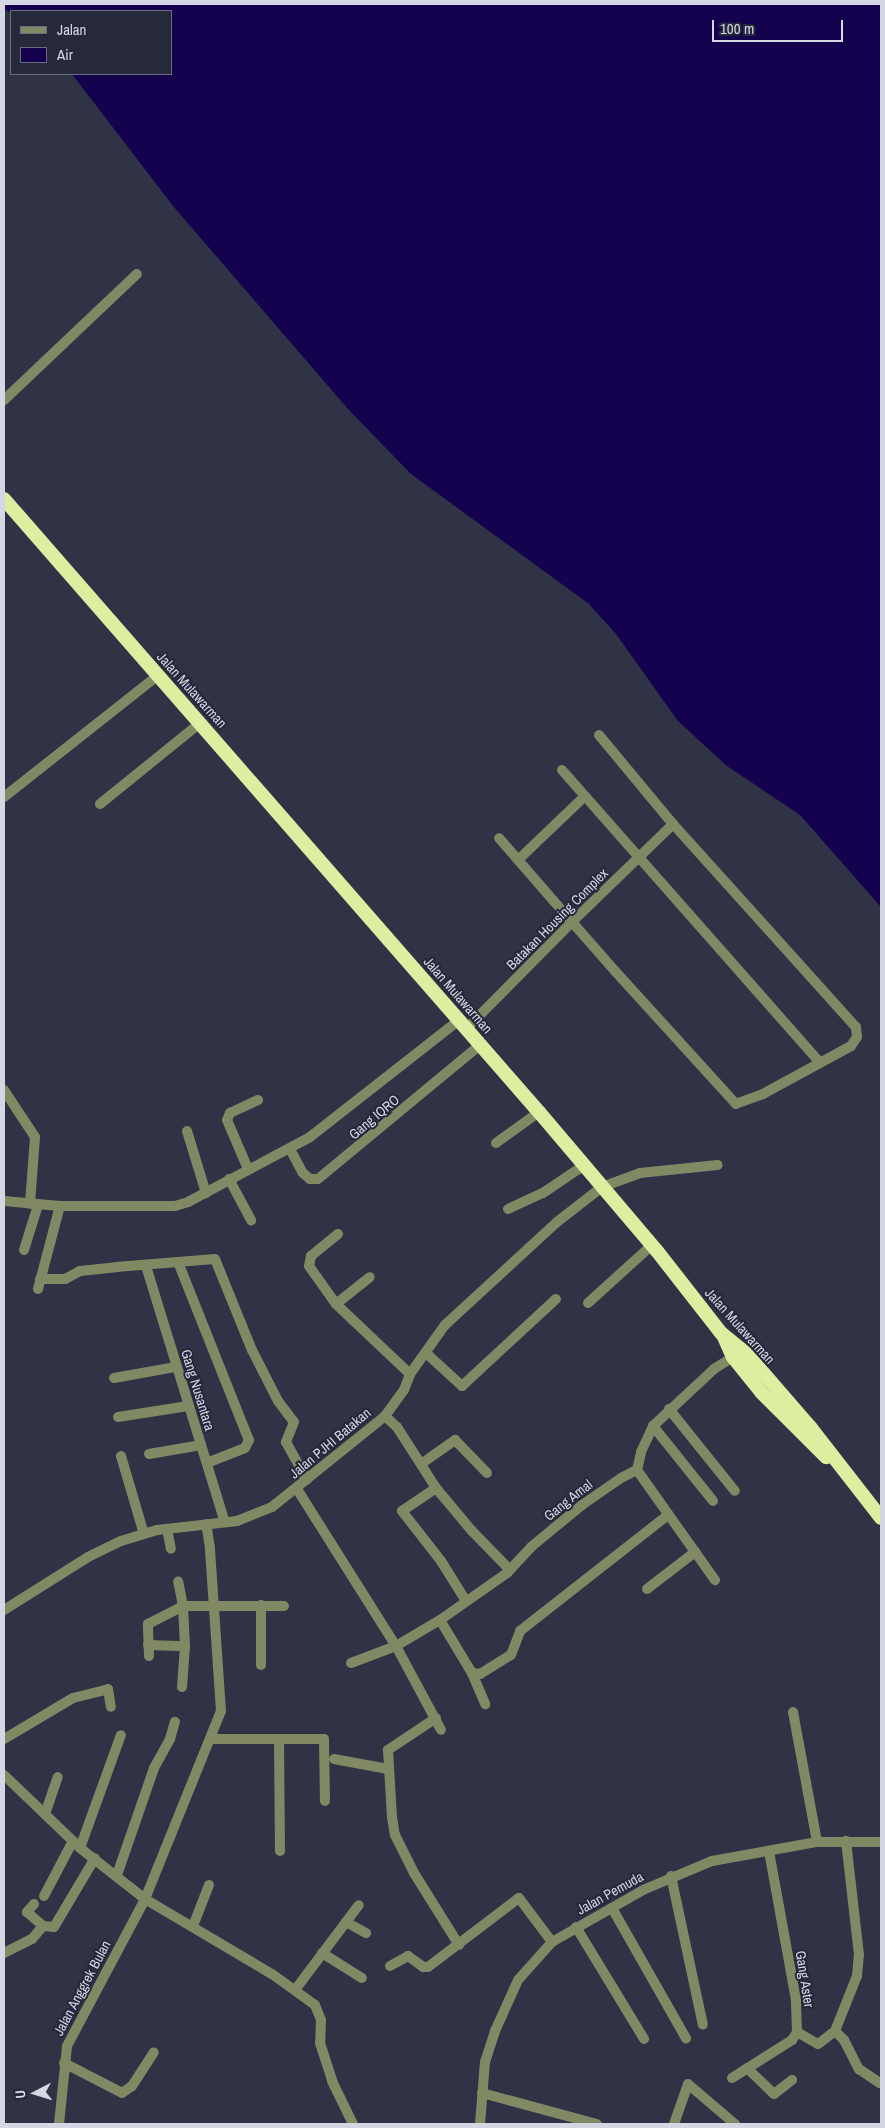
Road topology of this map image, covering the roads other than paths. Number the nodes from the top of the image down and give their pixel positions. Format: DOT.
graph roads {
  1 [pos="137,274"];
  2 [pos="4,400"];
  3 [pos="4,500"];
  4 [pos="157,676"];
  5 [pos="200,722"];
  6 [pos="599,735"];
  7 [pos="562,770"];
  8 [pos="584,796"];
  9 [pos="4,797"];
  10 [pos="100,804"];
  11 [pos="670,827"];
  12 [pos="499,838"];
  13 [pos="637,859"];
  14 [pos="518,860"];
  15 [pos="572,922"];
  16 [pos="462,1025"];
  17 [pos="480,1045"];
  18 [pos="820,1063"];
  19 [pos="4,1090"];
  20 [pos="258,1100"];
  21 [pos="539,1112"];
  22 [pos="187,1131"];
  23 [pos="496,1143"];
  24 [pos="290,1149"];
  25 [pos="718,1165"];
  26 [pos="583,1166"];
  27 [pos="248,1168"];
  28 [pos="229,1179"];
  29 [pos="602,1187"];
  30 [pos="206,1193"];
  31 [pos="4,1201"];
  32 [pos="34,1204"];
  33 [pos="60,1206"];
  34 [pos="508,1209"];
  35 [pos="250,1220"];
  36 [pos="338,1234"];
  37 [pos="652,1245"];
  38 [pos="24,1250"];
  39 [pos="178,1262"];
  40 [pos="146,1266"];
  41 [pos="370,1277"];
  42 [pos="556,1298"];
  43 [pos="588,1303"];
  44 [pos="336,1304"];
  45 [pos="721,1332"];
  46 [pos="426,1354"];
  47 [pos="733,1357"];
  48 [pos="176,1367"];
  49 [pos="410,1374"];
  50 [pos="114,1378"];
  51 [pos="766,1389"];
  52 [pos="188,1406"];
  53 [pos="669,1409"];
  54 [pos="385,1416"];
  55 [pos="118,1417"];
  56 [pos="653,1426"];
  57 [pos="201,1445"];
  58 [pos="149,1454"];
  59 [pos="121,1456"];
  60 [pos="207,1463"];
  61 [pos="421,1464"];
  62 [pos="637,1470"];
  63 [pos="487,1473"];
  64 [pos="307,1480"];
  65 [pos="436,1488"];
  66 [pos="297,1489"];
  67 [pos="735,1491"];
  68 [pos="712,1501"];
  69 [pos="668,1515"];
  70 [pos="881,1518"];
  71 [pos="225,1522"];
  72 [pos="206,1524"];
  73 [pos="167,1529"];
  74 [pos="144,1534"];
  75 [pos="171,1549"];
  76 [pos="695,1552"];
  77 [pos="510,1570"];
  78 [pos="715,1580"];
  79 [pos="178,1581"];
  80 [pos="648,1589"];
  81 [pos="466,1601"];
  82 [pos="214,1605"];
  83 [pos="261,1605"];
  84 [pos="183,1606"];
  85 [pos="284,1606"];
  86 [pos="4,1610"];
  87 [pos="440,1620"];
  88 [pos="184,1646"];
  89 [pos="396,1646"];
  90 [pos="352,1662"];
  91 [pos="261,1665"];
  92 [pos="472,1674"];
  93 [pos="182,1687"];
  94 [pos="485,1704"];
  95 [pos="110,1707"];
  96 [pos="793,1712"];
  97 [pos="436,1718"];
  98 [pos="175,1722"];
  99 [pos="441,1730"];
  100 [pos="121,1735"];
  101 [pos="4,1739"];
  102 [pos="212,1739"];
  103 [pos="279,1739"];
  104 [pos="334,1759"];
  105 [pos="388,1768"];
  106 [pos="4,1775"];
  107 [pos="58,1777"];
  108 [pos="325,1801"];
  109 [pos="45,1814"];
  110 [pos="846,1841"];
  111 [pos="817,1842"];
  112 [pos="881,1842"];
  113 [pos="77,1844"];
  114 [pos="280,1851"];
  115 [pos="768,1851"];
  116 [pos="95,1858"];
  117 [pos="117,1875"];
  118 [pos="671,1876"];
  119 [pos="209,1885"];
  120 [pos="44,1896"];
  121 [pos="145,1899"];
  122 [pos="34,1904"];
  123 [pos="359,1905"];
  124 [pos="612,1908"];
  125 [pos="346,1922"];
  126 [pos="43,1926"];
  127 [pos="193,1926"];
  128 [pos="576,1927"];
  129 [pos="366,1933"];
  130 [pos="552,1942"];
  131 [pos="459,1945"];
  132 [pos="4,1950"];
  133 [pos="322,1953"];
  134 [pos="390,1966"];
  135 [pos="362,1978"];
  136 [pos="295,1990"];
  137 [pos="702,2025"];
  138 [pos="835,2031"];
  139 [pos="797,2032"];
  140 [pos="686,2038"];
  141 [pos="644,2039"];
  142 [pos="154,2052"];
  143 [pos="64,2063"];
  144 [pos="747,2068"];
  145 [pos="732,2078"];
  146 [pos="792,2080"];
  147 [pos="880,2083"];
  148 [pos="482,2093"];
  149 [pos="59,2124"];
  150 [pos="353,2124"];
  151 [pos="480,2124"];
  152 [pos="597,2124"];
  153 [pos="674,2124"];
  154 [pos="735,2124"];
  1 -- 2 [label="street"];
  3 -- 4 [label="highway, Jalan Mulawarman"];
  4 -- 5 [label="highway, Jalan Mulawarman"];
  4 -- 9 [label="street"];
  5 -- 10 [label="street"];
  5 -- 16 [label="highway, Jalan Mulawarman"];
  6 -- 11 [label="street"];
  7 -- 8 [label="street"];
  8 -- 13 [label="street"];
  8 -- 14 [label="street"];
  11 -- 13 [label="street, Batakan Housing Complex"];
  11 -- 18 [label="street"];
  12 -- 14 [label="street"];
  13 -- 15 [label="street, Batakan Housing Complex"];
  13 -- 18 [label="street"];
  14 -- 15 [label="street"];
  15 -- 16 [label="street, Batakan Housing Complex"];
  15 -- 18 [label="street"];
  16 -- 17 [label="highway, Jalan Mulawarman"];
  16 -- 24 [label="street, Batakan Housing Complex"];
  17 -- 21 [label="highway, Jalan Mulawarman"];
  17 -- 24 [label="street, Gang IQRO"];
  19 -- 32 [label="street"];
  20 -- 27 [label="street"];
  21 -- 23 [label="street"];
  21 -- 26 [label="highway, Jalan Mulawarman"];
  22 -- 30 [label="street"];
  24 -- 27 [label="street, Batakan Housing Complex"];
  25 -- 29 [label="street"];
  26 -- 29 [label="highway, Jalan Mulawarman"];
  26 -- 34 [label="street"];
  27 -- 28 [label="street, Batakan Housing Complex"];
  28 -- 30 [label="street, Batakan Housing Complex"];
  28 -- 35 [label="street"];
  29 -- 37 [label="highway, Jalan Mulawarman"];
  29 -- 46 [label="street, Jalan PJHI Batakan"];
  30 -- 33 [label="street, Batakan Housing Complex"];
  31 -- 32 [label="street, Batakan Housing Complex"];
  32 -- 33 [label="street, Batakan Housing Complex"];
  32 -- 38 [label="street"];
  33 -- 40 [label="street"];
  36 -- 44 [label="street"];
  37 -- 43 [label="street"];
  37 -- 45 [label="highway, Jalan Mulawarman"];
  39 -- 40 [label="street"];
  39 -- 60 [label="street"];
  39 -- 64 [label="street"];
  40 -- 48 [label="street, Gang Nusantara"];
  41 -- 44 [label="street"];
  42 -- 46 [label="street"];
  44 -- 49 [label="street"];
  45 -- 47 [label="highway"];
  45 -- 51 [label="highway, Jalan Mulawarman"];
  46 -- 49 [label="street, Jalan PJHI Batakan"];
  47 -- 51 [label="highway"];
  47 -- 53 [label="street"];
  48 -- 50 [label="street"];
  48 -- 52 [label="street, Gang Nusantara"];
  49 -- 54 [label="street, Jalan PJHI Batakan"];
  51 -- 70 [label="highway"];
  52 -- 55 [label="street"];
  52 -- 57 [label="street, Gang Nusantara"];
  53 -- 56 [label="street"];
  53 -- 67 [label="street"];
  54 -- 61 [label="street"];
  54 -- 64 [label="street, Jalan PJHI Batakan"];
  56 -- 62 [label="street"];
  56 -- 68 [label="street"];
  57 -- 58 [label="street"];
  57 -- 60 [label="street, Gang Nusantara"];
  59 -- 74 [label="street"];
  60 -- 71 [label="street, Gang Nusantara"];
  61 -- 63 [label="street"];
  61 -- 65 [label="street"];
  62 -- 69 [label="street"];
  62 -- 77 [label="street, Gang Amal"];
  64 -- 66 [label="street, Jalan PJHI Batakan"];
  65 -- 77 [label="street"];
  65 -- 81 [label="street"];
  66 -- 71 [label="street, Jalan PJHI Batakan"];
  66 -- 89 [label="street"];
  69 -- 76 [label="street"];
  69 -- 92 [label="street"];
  71 -- 72 [label="street, Jalan PJHI Batakan"];
  72 -- 73 [label="street, Jalan PJHI Batakan"];
  72 -- 82 [label="street, Jalan Anggrek Bulan"];
  73 -- 74 [label="street, Jalan PJHI Batakan"];
  73 -- 75 [label="street"];
  74 -- 86 [label="street, Jalan PJHI Batakan"];
  76 -- 78 [label="street"];
  76 -- 80 [label="street"];
  77 -- 81 [label="street, Gang Amal"];
  79 -- 84 [label="street"];
  81 -- 87 [label="street, Gang Amal"];
  82 -- 83 [label="street"];
  82 -- 84 [label="street"];
  82 -- 102 [label="street, Jalan Anggrek Bulan"];
  83 -- 85 [label="street"];
  83 -- 91 [label="street"];
  84 -- 88 [label="street"];
  84 -- 88 [label="street"];
  87 -- 89 [label="street, Gang Amal"];
  87 -- 92 [label="street"];
  88 -- 93 [label="street"];
  89 -- 90 [label="street, Gang Amal"];
  89 -- 97 [label="street"];
  92 -- 94 [label="street"];
  95 -- 101 [label="street"];
  96 -- 111 [label="street"];
  97 -- 99 [label="street"];
  97 -- 105 [label="street"];
  98 -- 117 [label="street"];
  100 -- 113 [label="street"];
  102 -- 103 [label="street"];
  102 -- 121 [label="street, Jalan Anggrek Bulan"];
  103 -- 108 [label="street"];
  103 -- 114 [label="street"];
  104 -- 105 [label="street"];
  105 -- 131 [label="street"];
  106 -- 109 [label="street"];
  107 -- 109 [label="street"];
  109 -- 113 [label="street"];
  110 -- 111 [label="street, Jalan Pemuda"];
  110 -- 112 [label="street, Jalan Pemuda"];
  110 -- 138 [label="street"];
  111 -- 115 [label="street, Jalan Pemuda"];
  113 -- 116 [label="street"];
  113 -- 120 [label="street"];
  115 -- 118 [label="street, Jalan Pemuda"];
  115 -- 139 [label="street, Gang Aster"];
  116 -- 117 [label="street"];
  116 -- 126 [label="street"];
  117 -- 121 [label="street"];
  118 -- 124 [label="street, Jalan Pemuda"];
  118 -- 137 [label="street"];
  119 -- 127 [label="street"];
  121 -- 127 [label="street"];
  121 -- 143 [label="street, Jalan Anggrek Bulan"];
  122 -- 126 [label="street"];
  123 -- 125 [label="street"];
  124 -- 128 [label="street, Jalan Pemuda"];
  124 -- 140 [label="street"];
  125 -- 129 [label="street"];
  125 -- 133 [label="street"];
  126 -- 132 [label="street"];
  127 -- 136 [label="street"];
  128 -- 130 [label="street, Jalan Pemuda"];
  128 -- 141 [label="street"];
  130 -- 131 [label="street"];
  130 -- 148 [label="street, Jalan Pemuda"];
  131 -- 134 [label="street"];
  133 -- 135 [label="street"];
  133 -- 136 [label="street"];
  136 -- 150 [label="street"];
  138 -- 139 [label="street"];
  138 -- 147 [label="street"];
  139 -- 144 [label="street"];
  142 -- 143 [label="street"];
  143 -- 149 [label="street, Jalan Anggrek Bulan"];
  144 -- 145 [label="street"];
  144 -- 146 [label="street"];
  148 -- 151 [label="street, Jalan Pemuda"];
  148 -- 152 [label="street"];
  153 -- 154 [label="street"];
}
